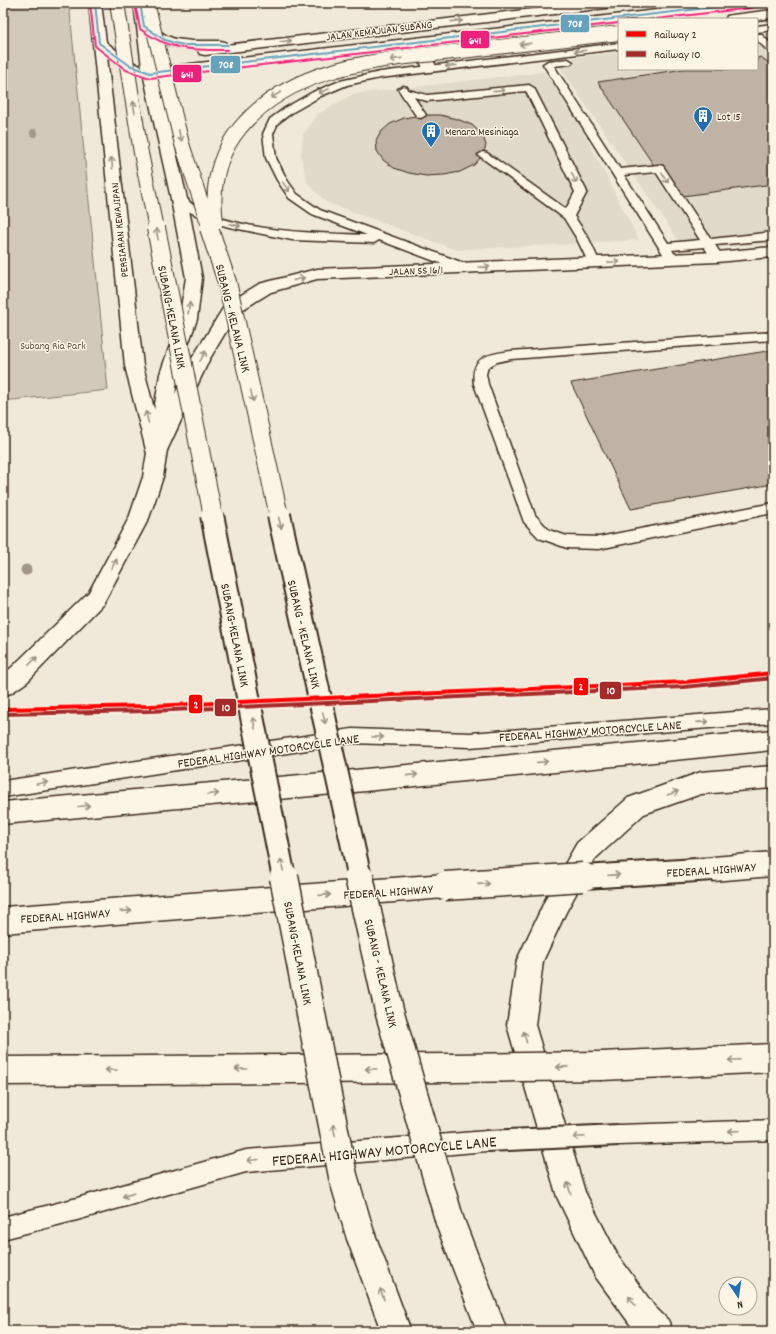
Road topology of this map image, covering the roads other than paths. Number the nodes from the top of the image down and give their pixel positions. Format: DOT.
graph roads {
  1 [pos="94,3"];
  2 [pos="117,3"];
  3 [pos="140,3"];
  4 [pos="147,3"];
  5 [pos="615,3"];
  6 [pos="750,3"];
  7 [pos="773,14"];
  8 [pos="618,18"];
  9 [pos="622,18"];
  10 [pos="740,18"];
  11 [pos="144,26"];
  12 [pos="773,27"];
  13 [pos="758,29"];
  14 [pos="618,33"];
  15 [pos="758,37"];
  16 [pos="417,42"];
  17 [pos="99,43"];
  18 [pos="248,46"];
  19 [pos="618,46"];
  20 [pos="773,51"];
  21 [pos="618,55"];
  22 [pos="430,68"];
  23 [pos="150,73"];
  24 [pos="391,73"];
  25 [pos="406,92"];
  26 [pos="421,115"];
  27 [pos="483,155"];
  28 [pos="618,173"];
  29 [pos="178,194"];
  30 [pos="568,216"];
  31 [pos="773,236"];
  32 [pos="389,239"];
  33 [pos="707,242"];
  34 [pos="773,252"];
  35 [pos="669,253"];
  36 [pos="717,257"];
  37 [pos="594,263"];
  38 [pos="465,268"];
  39 [pos="227,282"];
  40 [pos="773,336"];
  41 [pos="156,454"];
  42 [pos="773,508"];
  43 [pos="3,686"];
  44 [pos="773,716"];
  45 [pos="773,740"];
  46 [pos="773,777"];
  47 [pos="3,789"];
  48 [pos="3,813"];
  49 [pos="773,864"];
  50 [pos="3,920"];
  51 [pos="773,1058"];
  52 [pos="3,1070"];
  53 [pos="773,1130"];
  54 [pos="3,1228"];
  55 [pos="396,1331"];
  56 [pos="492,1331"];
  57 [pos="657,1331"];
  1 -- 17 [label="main road, PERSIARAN KEWAJIPAN"];
  55 -- 2 [label="main road, SUBANG-KELANA LINK, one-way, bridge"];
  3 -- 11 [label="main road"];
  4 -- 39 [label="main road, SUBANG - KELANA LINK, one-way, bridge"];
  18 -- 5 [label="main road, JALAN KEMAJUAN SUBANG, one-way"];
  6 -- 9 [label="main road, JALAN KEMAJUAN SUBANG"];
  7 -- 10 [label="main road"];
  8 -- 16 [label="main road, JALAN KEMAJUAN SUBANG"];
  11 -- 18 [label="main road"];
  11 -- 23 [label="main road"];
  12 -- 13 [label="lane"];
  14 -- 39 [label="main road, one-way, bridge"];
  15 -- 20 [label="lane"];
  16 -- 22 [label="main road"];
  16 -- 23 [label="main road, JALAN KEMAJUAN SUBANG"];
  17 -- 23 [label="main road"];
  41 -- 17 [label="main road, PERSIARAN KEWAJIPAN, one-way"];
  18 -- 23 [label="main road, JALAN KEMAJUAN SUBANG"];
  19 -- 22 [label="lane, one-way"];
  21 -- 28 [label="lane"];
  22 -- 24 [label="lane"];
  23 -- 29 [label="main road"];
  24 -- 25 [label="lane"];
  24 -- 32 [label="lane, one-way"];
  25 -- 26 [label="lane"];
  25 -- 30 [label="lane, one-way"];
  27 -- 30 [label="lane"];
  28 -- 33 [label="lane, one-way"];
  28 -- 35 [label="lane"];
  29 -- 32 [label="lane, one-way"];
  41 -- 29 [label="main road, one-way"];
  30 -- 37 [label="lane"];
  31 -- 33 [label="lane"];
  32 -- 38 [label="lane"];
  33 -- 35 [label="lane"];
  33 -- 36 [label="lane"];
  34 -- 36 [label="main road, JALAN SS 16/1"];
  35 -- 36 [label="main road, JALAN SS 16/1"];
  37 -- 35 [label="main road, JALAN SS 16/1, one-way"];
  38 -- 37 [label="main road, JALAN SS 16/1, one-way"];
  41 -- 38 [label="main road, JALAN SS 16/1, one-way"];
  39 -- 56 [label="main road, SUBANG - KELANA LINK, one-way, bridge"];
  40 -- 42 [label="lane"];
  43 -- 41 [label="main road, one-way"];
  47 -- 44 [label="lane, FEDERAL HIGHWAY MOTORCYCLE LANE, one-way"];
  48 -- 45 [label="main road, one-way, bridge"];
  57 -- 46 [label="main road, one-way"];
  50 -- 49 [label="main road, FEDERAL HIGHWAY, one-way, bridge"];
  51 -- 52 [label="main road, one-way, bridge"];
  53 -- 54 [label="lane, FEDERAL HIGHWAY MOTORCYCLE LANE, one-way, bridge"];
}
